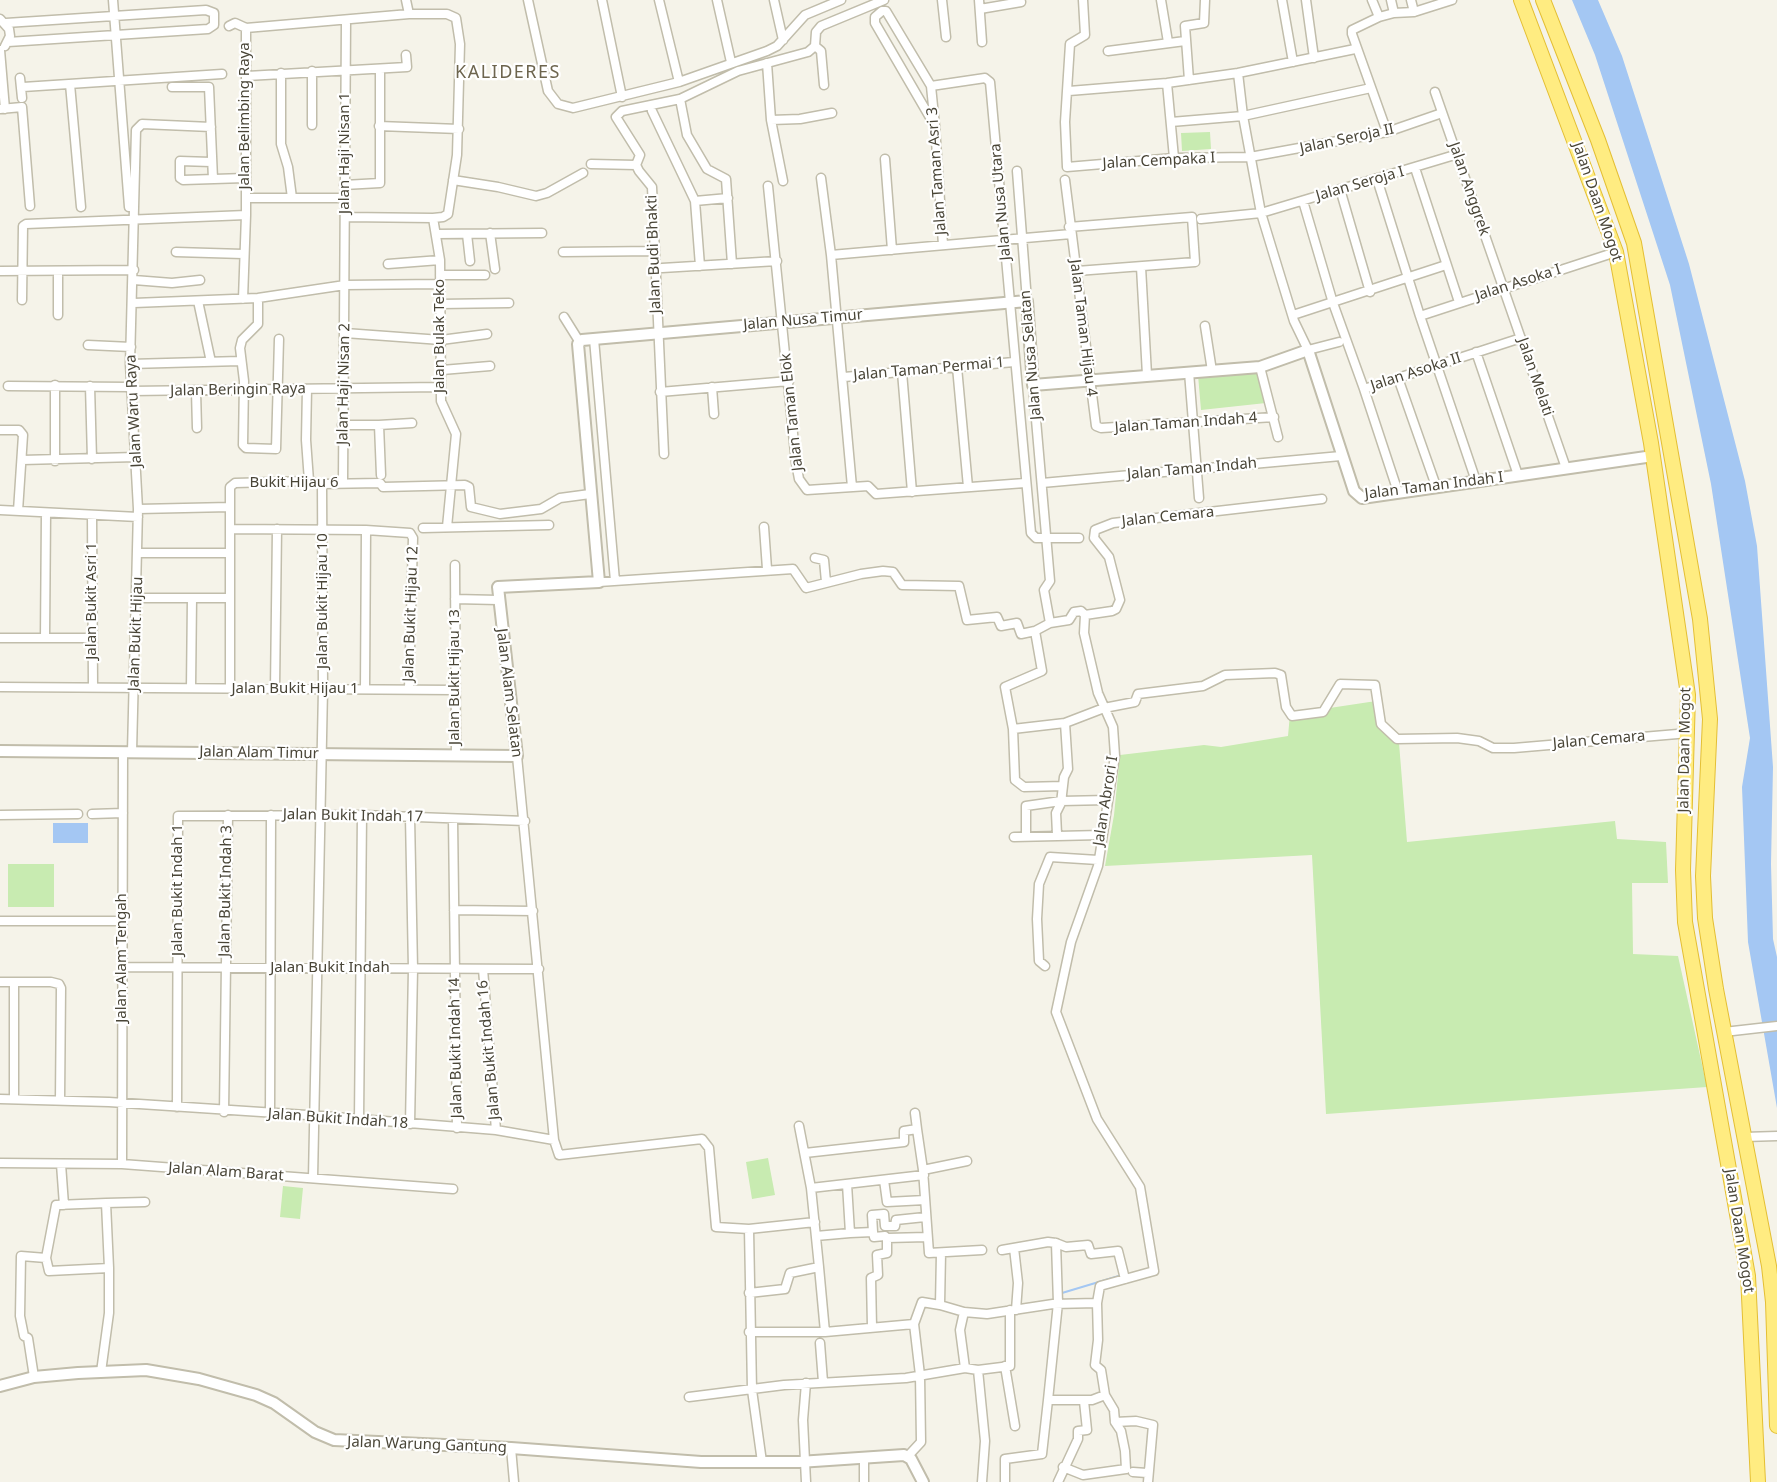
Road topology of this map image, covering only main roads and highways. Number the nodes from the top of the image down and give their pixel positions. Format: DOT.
graph roads {
  1 [pos="1521,0"];
  2 [pos="1543,0"];
  3 [pos="1687,783"];
  4 [pos="1707,784"];
  5 [pos="1685,818"];
  6 [pos="1706,821"];
  7 [pos="1774,1283"];
  8 [pos="1774,1350"];
  9 [pos="1752,1351"];
  10 [pos="1775,1395"];
  11 [pos="1753,1396"];
  12 [pos="1777,1426"];
  13 [pos="1758,1482"];
  1 -- 3 [label="highway, Jalan Daan Mogot"];
  2 -- 4 [label="highway, Jalan Daan Mogot"];
  3 -- 4 [label="highway"];
  3 -- 5 [label="highway, Jalan Daan Mogot"];
  4 -- 6 [label="highway, Jalan Daan Mogot"];
  5 -- 6 [label="highway"];
  5 -- 9 [label="highway, Jalan Daan Mogot"];
  6 -- 7 [label="highway, Jalan Daan Mogot"];
  7 -- 8 [label="highway, Jalan Daan Mogot"];
  8 -- 9 [label="highway"];
  8 -- 10 [label="highway, Jalan Daan Mogot"];
  9 -- 11 [label="highway, Jalan Daan Mogot"];
  10 -- 11 [label="highway"];
  10 -- 12 [label="highway, Jalan Daan Mogot"];
  11 -- 13 [label="highway, Jalan Daan Mogot"];
}
